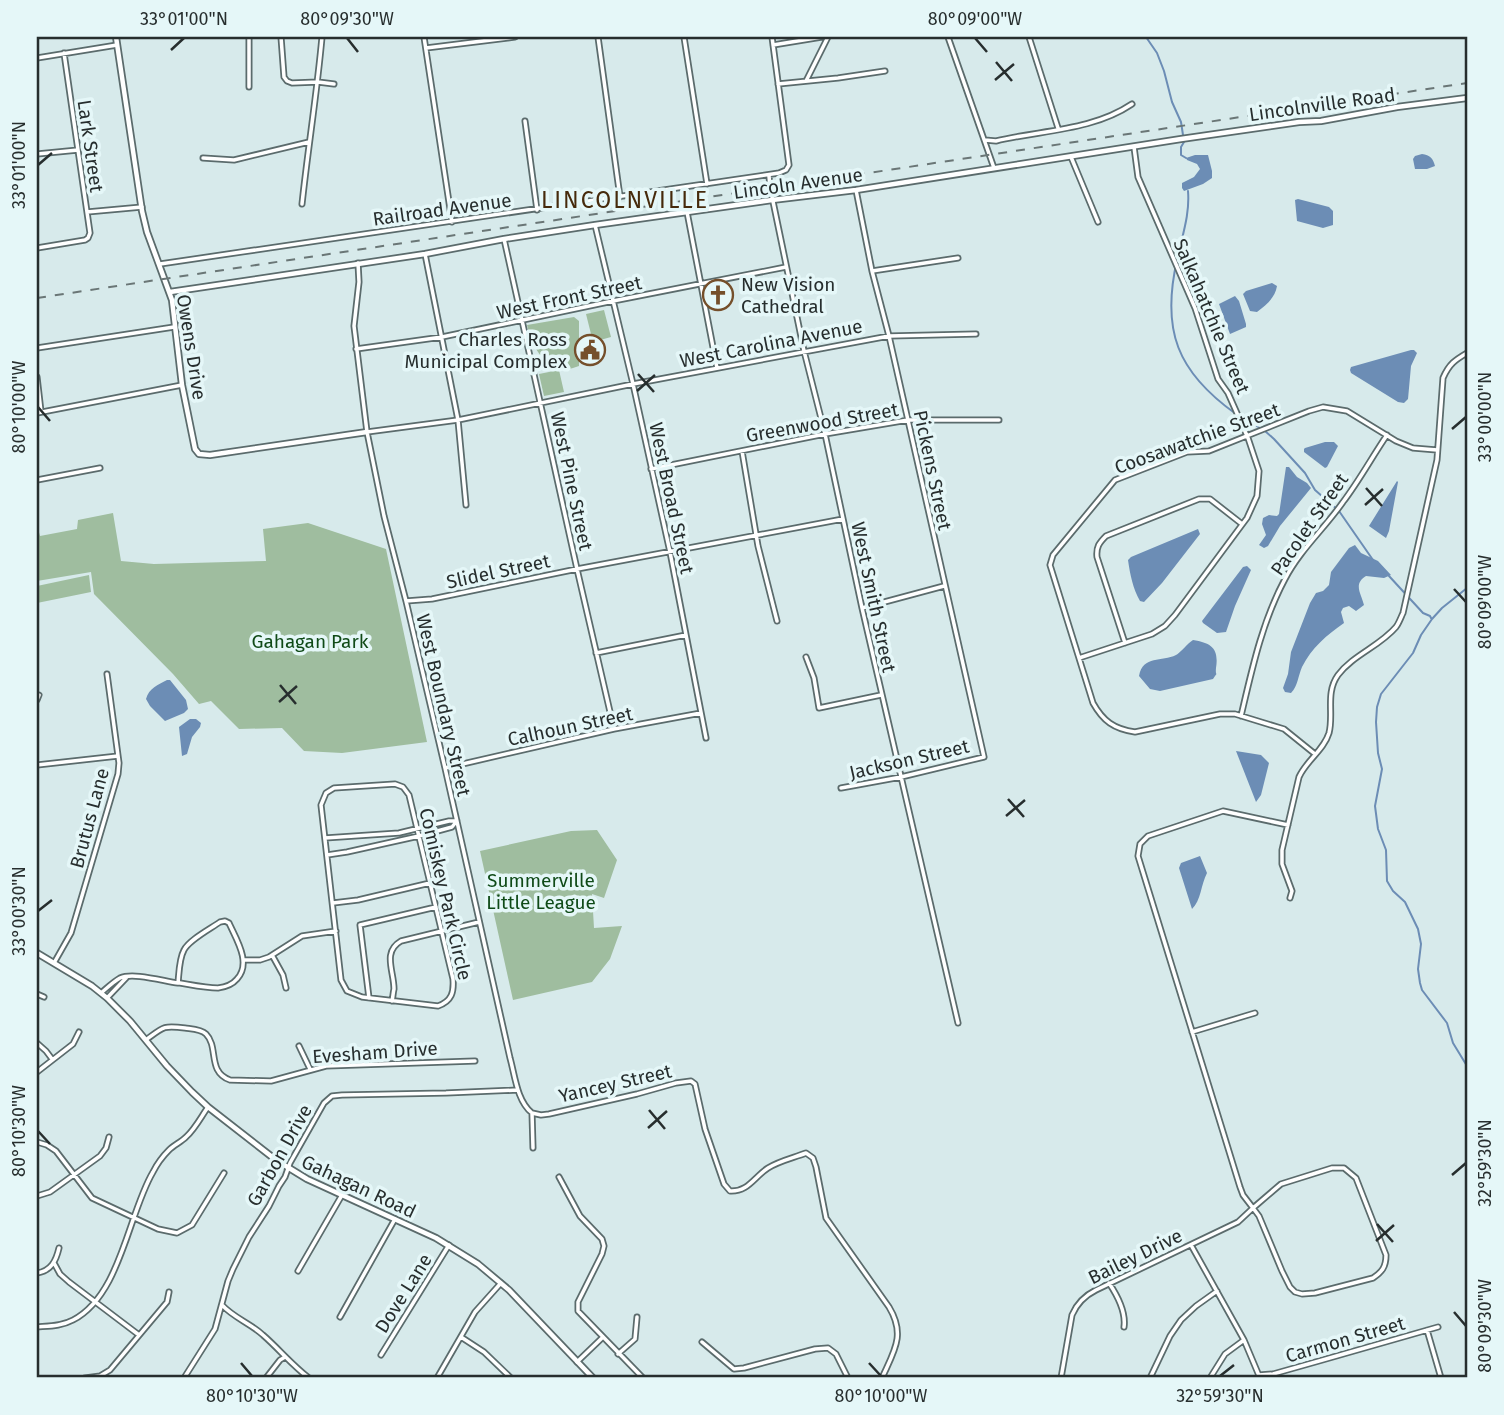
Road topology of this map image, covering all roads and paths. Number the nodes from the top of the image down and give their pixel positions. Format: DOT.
graph roads {
  1 [pos="117,37"];
  2 [pos="249,37"];
  3 [pos="281,37"];
  4 [pos="322,37"];
  5 [pos="424,37"];
  6 [pos="512,37"];
  7 [pos="598,37"];
  8 [pos="684,37"];
  9 [pos="772,37"];
  10 [pos="821,37"];
  11 [pos="828,37"];
  12 [pos="948,37"];
  13 [pos="1030,37"];
  14 [pos="117,45"];
  15 [pos="773,45"];
  16 [pos="426,48"];
  17 [pos="64,53"];
  18 [pos="37,58"];
  19 [pos="884,71"];
  20 [pos="806,80"];
  21 [pos="318,82"];
  22 [pos="334,83"];
  23 [pos="778,84"];
  24 [pos="249,87"];
  25 [pos="1467,98"];
  26 [pos="1132,104"];
  27 [pos="525,121"];
  28 [pos="1058,129"];
  29 [pos="1181,139"];
  30 [pos="985,140"];
  31 [pos="309,142"];
  32 [pos="1134,147"];
  33 [pos="78,150"];
  34 [pos="37,154"];
  35 [pos="1072,156"];
  36 [pos="203,158"];
  37 [pos="994,168"];
  38 [pos="769,176"];
  39 [pos="707,184"];
  40 [pos="856,190"];
  41 [pos="620,197"];
  42 [pos="772,200"];
  43 [pos="302,204"];
  44 [pos="142,207"];
  45 [pos="537,210"];
  46 [pos="87,212"];
  47 [pos="687,212"];
  48 [pos="452,222"];
  49 [pos="1098,222"];
  50 [pos="595,225"];
  51 [pos="505,239"];
  52 [pos="37,248"];
  53 [pos="425,254"];
  54 [pos="958,258"];
  55 [pos="358,263"];
  56 [pos="160,264"];
  57 [pos="786,267"];
  58 [pos="872,271"];
  59 [pos="702,284"];
  60 [pos="184,289"];
  61 [pos="170,292"];
  62 [pos="172,300"];
  63 [pos="613,301"];
  64 [pos="523,321"];
  65 [pos="174,327"];
  66 [pos="976,334"];
  67 [pos="889,336"];
  68 [pos="442,337"];
  69 [pos="37,348"];
  70 [pos="356,349"];
  71 [pos="804,351"];
  72 [pos="1467,353"];
  73 [pos="717,368"];
  74 [pos="37,377"];
  75 [pos="633,384"];
  76 [pos="182,385"];
  77 [pos="540,403"];
  78 [pos="39,412"];
  79 [pos="908,419"];
  80 [pos="458,420"];
  81 [pos="999,420"];
  82 [pos="367,432"];
  83 [pos="825,434"];
  84 [pos="1387,435"];
  85 [pos="1247,436"];
  86 [pos="742,450"];
  87 [pos="1437,450"];
  88 [pos="100,468"];
  89 [pos="651,469"];
  90 [pos="37,480"];
  91 [pos="466,505"];
  92 [pos="843,519"];
  93 [pos="1242,524"];
  94 [pos="756,536"];
  95 [pos="670,552"];
  96 [pos="576,569"];
  97 [pos="944,586"];
  98 [pos="406,601"];
  99 [pos="862,608"];
  100 [pos="777,621"];
  101 [pos="686,635"];
  102 [pos="1125,643"];
  103 [pos="596,653"];
  104 [pos="806,657"];
  105 [pos="1079,658"];
  106 [pos="107,674"];
  107 [pos="39,695"];
  108 [pos="881,695"];
  109 [pos="37,700"];
  110 [pos="701,713"];
  111 [pos="1241,716"];
  112 [pos="614,729"];
  113 [pos="706,738"];
  114 [pos="1315,754"];
  115 [pos="118,756"];
  116 [pos="984,757"];
  117 [pos="37,765"];
  118 [pos="445,768"];
  119 [pos="901,777"];
  120 [pos="841,788"];
  121 [pos="457,821"];
  122 [pos="1289,825"];
  123 [pos="417,829"];
  124 [pos="419,836"];
  125 [pos="325,838"];
  126 [pos="327,855"];
  127 [pos="430,883"];
  128 [pos="1290,898"];
  129 [pos="333,903"];
  130 [pos="436,907"];
  131 [pos="479,922"];
  132 [pos="336,931"];
  133 [pos="441,932"];
  134 [pos="37,953"];
  135 [pos="272,955"];
  136 [pos="243,960"];
  137 [pos="53,963"];
  138 [pos="127,977"];
  139 [pos="177,983"];
  140 [pos="286,988"];
  141 [pos="101,993"];
  142 [pos="37,994"];
  143 [pos="44,997"];
  144 [pos="107,998"];
  145 [pos="369,998"];
  146 [pos="392,1000"];
  147 [pos="1255,1013"];
  148 [pos="958,1023"];
  149 [pos="79,1032"];
  150 [pos="1192,1032"];
  151 [pos="146,1040"];
  152 [pos="37,1043"];
  153 [pos="299,1046"];
  154 [pos="52,1060"];
  155 [pos="475,1061"];
  156 [pos="310,1069"];
  157 [pos="37,1072"];
  158 [pos="518,1090"];
  159 [pos="208,1107"];
  160 [pos="532,1113"];
  161 [pos="109,1137"];
  162 [pos="37,1142"];
  163 [pos="533,1148"];
  164 [pos="288,1168"];
  165 [pos="224,1173"];
  166 [pos="74,1174"];
  167 [pos="559,1177"];
  168 [pos="342,1195"];
  169 [pos="37,1196"];
  170 [pos="1253,1208"];
  171 [pos="133,1218"];
  172 [pos="395,1219"];
  173 [pos="449,1245"];
  174 [pos="1191,1245"];
  175 [pos="59,1248"];
  176 [pos="54,1263"];
  177 [pos="298,1271"];
  178 [pos="37,1273"];
  179 [pos="500,1283"];
  180 [pos="1109,1283"];
  181 [pos="1217,1291"];
  182 [pos="169,1292"];
  183 [pos="95,1301"];
  184 [pos="222,1305"];
  185 [pos="340,1317"];
  186 [pos="638,1317"];
  187 [pos="37,1327"];
  188 [pos="1124,1327"];
  189 [pos="1438,1327"];
  190 [pos="1427,1330"];
  191 [pos="139,1335"];
  192 [pos="461,1337"];
  193 [pos="602,1338"];
  194 [pos="1244,1340"];
  195 [pos="702,1342"];
  196 [pos="618,1354"];
  197 [pos="382,1355"];
  198 [pos="285,1357"];
  199 [pos="577,1362"];
  200 [pos="1260,1377"];
  201 [pos="85,1378"];
  202 [pos="184,1378"];
  203 [pos="266,1378"];
  204 [pos="309,1378"];
  205 [pos="437,1378"];
  206 [pos="510,1378"];
  207 [pos="593,1378"];
  208 [pos="643,1378"];
  209 [pos="848,1378"];
  210 [pos="882,1378"];
  211 [pos="1061,1378"];
  212 [pos="1150,1378"];
  213 [pos="1210,1378"];
  214 [pos="1441,1378"];
  1 -- 14 [label="street, Owens Drive"];
  2 -- 24 [label="street"];
  3 -- 21 [label="street"];
  4 -- 21 [label="street"];
  5 -- 16 [label="street"];
  6 -- 16 [label="street"];
  7 -- 41 [label="street"];
  8 -- 39 [label="street"];
  9 -- 15 [label="street"];
  10 -- 15 [label="street"];
  11 -- 20 [label="street"];
  12 -- 30 [label="street"];
  13 -- 28 [label="street"];
  14 -- 17 [label="street"];
  14 -- 44 [label="street, Owens Drive"];
  15 -- 23 [label="street"];
  16 -- 48 [label="street"];
  17 -- 18 [label="street"];
  17 -- 33 [label="street, Lark Street"];
  19 -- 20 [label="street"];
  20 -- 23 [label="street"];
  21 -- 22 [label="street"];
  21 -- 31 [label="street"];
  23 -- 38 [label="street"];
  25 -- 29 [label="street, Lincolnville Road"];
  26 -- 28 [label="street"];
  27 -- 45 [label="street"];
  28 -- 30 [label="street"];
  29 -- 32 [label="street, Lincoln Avenue"];
  30 -- 37 [label="street"];
  31 -- 36 [label="street"];
  31 -- 43 [label="street"];
  32 -- 35 [label="street, Lincoln Avenue"];
  32 -- 85 [label="street, Salkahatchie Street"];
  33 -- 34 [label="street"];
  33 -- 46 [label="street, Lark Street"];
  35 -- 37 [label="street, Lincoln Avenue"];
  35 -- 49 [label="street"];
  37 -- 40 [label="street, Lincoln Avenue"];
  38 -- 39 [label="street, Railroad Avenue"];
  38 -- 42 [label="street, West Smith Street"];
  39 -- 41 [label="street, Railroad Avenue"];
  40 -- 42 [label="street, Lincoln Avenue"];
  40 -- 58 [label="street, Pickens Street"];
  41 -- 45 [label="street, Railroad Avenue"];
  42 -- 47 [label="street, Lincoln Avenue"];
  42 -- 57 [label="street, West Smith Street"];
  44 -- 46 [label="street"];
  44 -- 56 [label="street, Owens Drive"];
  45 -- 48 [label="street, Railroad Avenue"];
  46 -- 52 [label="street, Lark Street"];
  47 -- 50 [label="street, Lincoln Avenue"];
  47 -- 59 [label="street"];
  48 -- 56 [label="street, Railroad Avenue"];
  50 -- 51 [label="street, Lincoln Avenue"];
  50 -- 63 [label="street, West Broad Street"];
  51 -- 53 [label="street, Lincoln Avenue"];
  51 -- 64 [label="street, West Pine Street"];
  53 -- 55 [label="street, Lincoln Avenue"];
  53 -- 68 [label="street"];
  54 -- 58 [label="street"];
  55 -- 60 [label="street, Lincoln Avenue"];
  55 -- 70 [label="street, West Boundary Street"];
  56 -- 61 [label="street, Owens Drive"];
  57 -- 59 [label="street, West Front Street"];
  57 -- 71 [label="street, West Smith Street"];
  58 -- 67 [label="street, Pickens Street"];
  59 -- 63 [label="street, West Front Street"];
  59 -- 73 [label="street"];
  60 -- 61 [label="street, Lincoln Avenue"];
  60 -- 62 [label="street"];
  61 -- 62 [label="street, Owens Drive"];
  62 -- 65 [label="street, Owens Drive"];
  63 -- 64 [label="street, West Front Street"];
  63 -- 75 [label="street, West Broad Street"];
  64 -- 68 [label="street, West Front Street"];
  64 -- 77 [label="street, West Pine Street"];
  65 -- 69 [label="street"];
  65 -- 76 [label="street, Owens Drive"];
  66 -- 67 [label="street, West Carolina Avenue"];
  67 -- 71 [label="street, West Carolina Avenue"];
  67 -- 79 [label="street, Pickens Street"];
  68 -- 70 [label="street, West Front Street"];
  68 -- 80 [label="street"];
  70 -- 82 [label="street, West Boundary Street"];
  71 -- 73 [label="street, West Carolina Avenue"];
  71 -- 83 [label="street, West Smith Street"];
  72 -- 87 [label="street"];
  73 -- 75 [label="street, West Carolina Avenue"];
  74 -- 78 [label="street"];
  75 -- 77 [label="street, West Carolina Avenue"];
  75 -- 89 [label="street, West Broad Street"];
  76 -- 78 [label="street"];
  76 -- 82 [label="street, Owens Drive"];
  77 -- 80 [label="street, West Carolina Avenue"];
  77 -- 96 [label="street, West Pine Street"];
  79 -- 81 [label="street, Greenwood Street"];
  79 -- 83 [label="street, Greenwood Street"];
  79 -- 97 [label="street, Pickens Street"];
  80 -- 82 [label="street, West Carolina Avenue"];
  80 -- 91 [label="street"];
  82 -- 98 [label="street, West Boundary Street"];
  83 -- 86 [label="street, Greenwood Street"];
  83 -- 92 [label="street, West Smith Street"];
  84 -- 85 [label="street, Coosawatchie Street"];
  84 -- 87 [label="street, Coosawatchie Street"];
  84 -- 111 [label="street, Pacolet Street"];
  85 -- 93 [label="street, Salkahatchie Street"];
  85 -- 105 [label="street, Coosawatchie Street"];
  86 -- 89 [label="street, Greenwood Street"];
  86 -- 94 [label="street"];
  87 -- 114 [label="street"];
  88 -- 90 [label="street"];
  89 -- 95 [label="street, West Broad Street"];
  92 -- 94 [label="street, Slidel Street"];
  92 -- 99 [label="street, West Smith Street"];
  93 -- 102 [label="street, Salkahatchie Street"];
  93 -- 102 [label="street"];
  94 -- 95 [label="street, Slidel Street"];
  94 -- 100 [label="street"];
  95 -- 96 [label="street, Slidel Street"];
  95 -- 101 [label="street, West Broad Street"];
  96 -- 98 [label="street, Slidel Street"];
  96 -- 103 [label="street, West Pine Street"];
  97 -- 99 [label="street"];
  97 -- 116 [label="street, Pickens Street"];
  98 -- 118 [label="street, West Boundary Street"];
  99 -- 108 [label="street, West Smith Street"];
  101 -- 103 [label="street"];
  101 -- 110 [label="street, West Broad Street"];
  102 -- 105 [label="street, Salkahatchie Street"];
  103 -- 112 [label="street, West Pine Street"];
  104 -- 108 [label="street"];
  105 -- 111 [label="street, Coosawatchie Street"];
  106 -- 115 [label="street, Brutus Lane"];
  107 -- 109 [label="street"];
  108 -- 119 [label="street, West Smith Street"];
  110 -- 112 [label="street, Calhoun Street"];
  110 -- 113 [label="street, West Broad Street"];
  111 -- 114 [label="street, Coosawatchie Street"];
  112 -- 118 [label="street, Calhoun Street"];
  114 -- 122 [label="street"];
  115 -- 117 [label="street"];
  115 -- 137 [label="street, Brutus Lane"];
  116 -- 119 [label="street, Jackson Street"];
  118 -- 121 [label="street, West Boundary Street"];
  119 -- 120 [label="street, Jackson Street"];
  119 -- 148 [label="street, West Smith Street"];
  121 -- 123 [label="street"];
  121 -- 124 [label="street"];
  121 -- 131 [label="street, West Boundary Street"];
  122 -- 128 [label="street"];
  122 -- 150 [label="street"];
  123 -- 124 [label="street, Comiskey Park Circle"];
  123 -- 125 [label="street"];
  123 -- 125 [label="street, Comiskey Park Circle"];
  124 -- 126 [label="street"];
  124 -- 127 [label="street, Comiskey Park Circle"];
  125 -- 126 [label="street, Comiskey Park Circle"];
  126 -- 129 [label="street, Comiskey Park Circle"];
  127 -- 129 [label="street"];
  127 -- 130 [label="street, Comiskey Park Circle"];
  129 -- 132 [label="street, Comiskey Park Circle"];
  130 -- 133 [label="street, Comiskey Park Circle"];
  130 -- 145 [label="street"];
  131 -- 133 [label="street"];
  131 -- 158 [label="street, West Boundary Street"];
  132 -- 135 [label="street"];
  132 -- 145 [label="street, Comiskey Park Circle"];
  133 -- 146 [label="street"];
  133 -- 146 [label="street, Comiskey Park Circle"];
  134 -- 137 [label="street, Gahagan Road"];
  135 -- 136 [label="street"];
  135 -- 140 [label="street"];
  136 -- 139 [label="street"];
  136 -- 139 [label="street"];
  137 -- 141 [label="street, Gahagan Road"];
  138 -- 139 [label="street"];
  138 -- 141 [label="street"];
  138 -- 144 [label="street"];
  141 -- 144 [label="street, Gahagan Road"];
  142 -- 143 [label="street"];
  144 -- 151 [label="street, Gahagan Road"];
  145 -- 146 [label="street, Comiskey Park Circle"];
  147 -- 150 [label="street"];
  149 -- 154 [label="street"];
  150 -- 170 [label="street"];
  151 -- 156 [label="street, Evesham Drive"];
  151 -- 159 [label="street, Gahagan Road"];
  152 -- 154 [label="street"];
  153 -- 156 [label="street"];
  154 -- 157 [label="street"];
  155 -- 156 [label="street, Evesham Drive"];
  158 -- 160 [label="street, West Boundary Street"];
  158 -- 164 [label="street, Garbon Drive"];
  159 -- 164 [label="street, Gahagan Road"];
  159 -- 171 [label="street"];
  160 -- 163 [label="street, West Boundary Street"];
  160 -- 210 [label="street, Yancey Street"];
  161 -- 166 [label="street"];
  162 -- 166 [label="street"];
  164 -- 168 [label="street, Gahagan Road"];
  164 -- 184 [label="street, Garbon Drive"];
  165 -- 171 [label="street"];
  166 -- 169 [label="street"];
  166 -- 171 [label="street"];
  167 -- 193 [label="street"];
  168 -- 172 [label="street, Gahagan Road"];
  168 -- 177 [label="street"];
  170 -- 170 [label="street"];
  170 -- 174 [label="street, Bailey Drive"];
  171 -- 183 [label="street"];
  172 -- 173 [label="street, Gahagan Road"];
  172 -- 185 [label="street"];
  173 -- 179 [label="street, Gahagan Road"];
  173 -- 197 [label="street, Dove Lane"];
  174 -- 180 [label="street, Bailey Drive"];
  174 -- 181 [label="street"];
  175 -- 176 [label="street"];
  176 -- 178 [label="street"];
  176 -- 183 [label="street"];
  179 -- 192 [label="street"];
  179 -- 199 [label="street, Gahagan Road"];
  180 -- 188 [label="street"];
  180 -- 211 [label="street, Bailey Drive"];
  181 -- 194 [label="street"];
  181 -- 212 [label="street"];
  182 -- 191 [label="street"];
  183 -- 187 [label="street"];
  183 -- 191 [label="street"];
  184 -- 198 [label="street"];
  184 -- 202 [label="street, Garbon Drive"];
  186 -- 196 [label="street"];
  189 -- 190 [label="street, Carmon Street"];
  190 -- 200 [label="street, Carmon Street"];
  190 -- 214 [label="street"];
  191 -- 201 [label="street"];
  192 -- 205 [label="street"];
  192 -- 206 [label="street"];
  193 -- 196 [label="street"];
  193 -- 199 [label="street"];
  194 -- 200 [label="street"];
  194 -- 213 [label="street"];
  195 -- 209 [label="street"];
  196 -- 208 [label="street"];
  198 -- 203 [label="street"];
  198 -- 204 [label="street"];
  199 -- 207 [label="street, Gahagan Road"];
}
